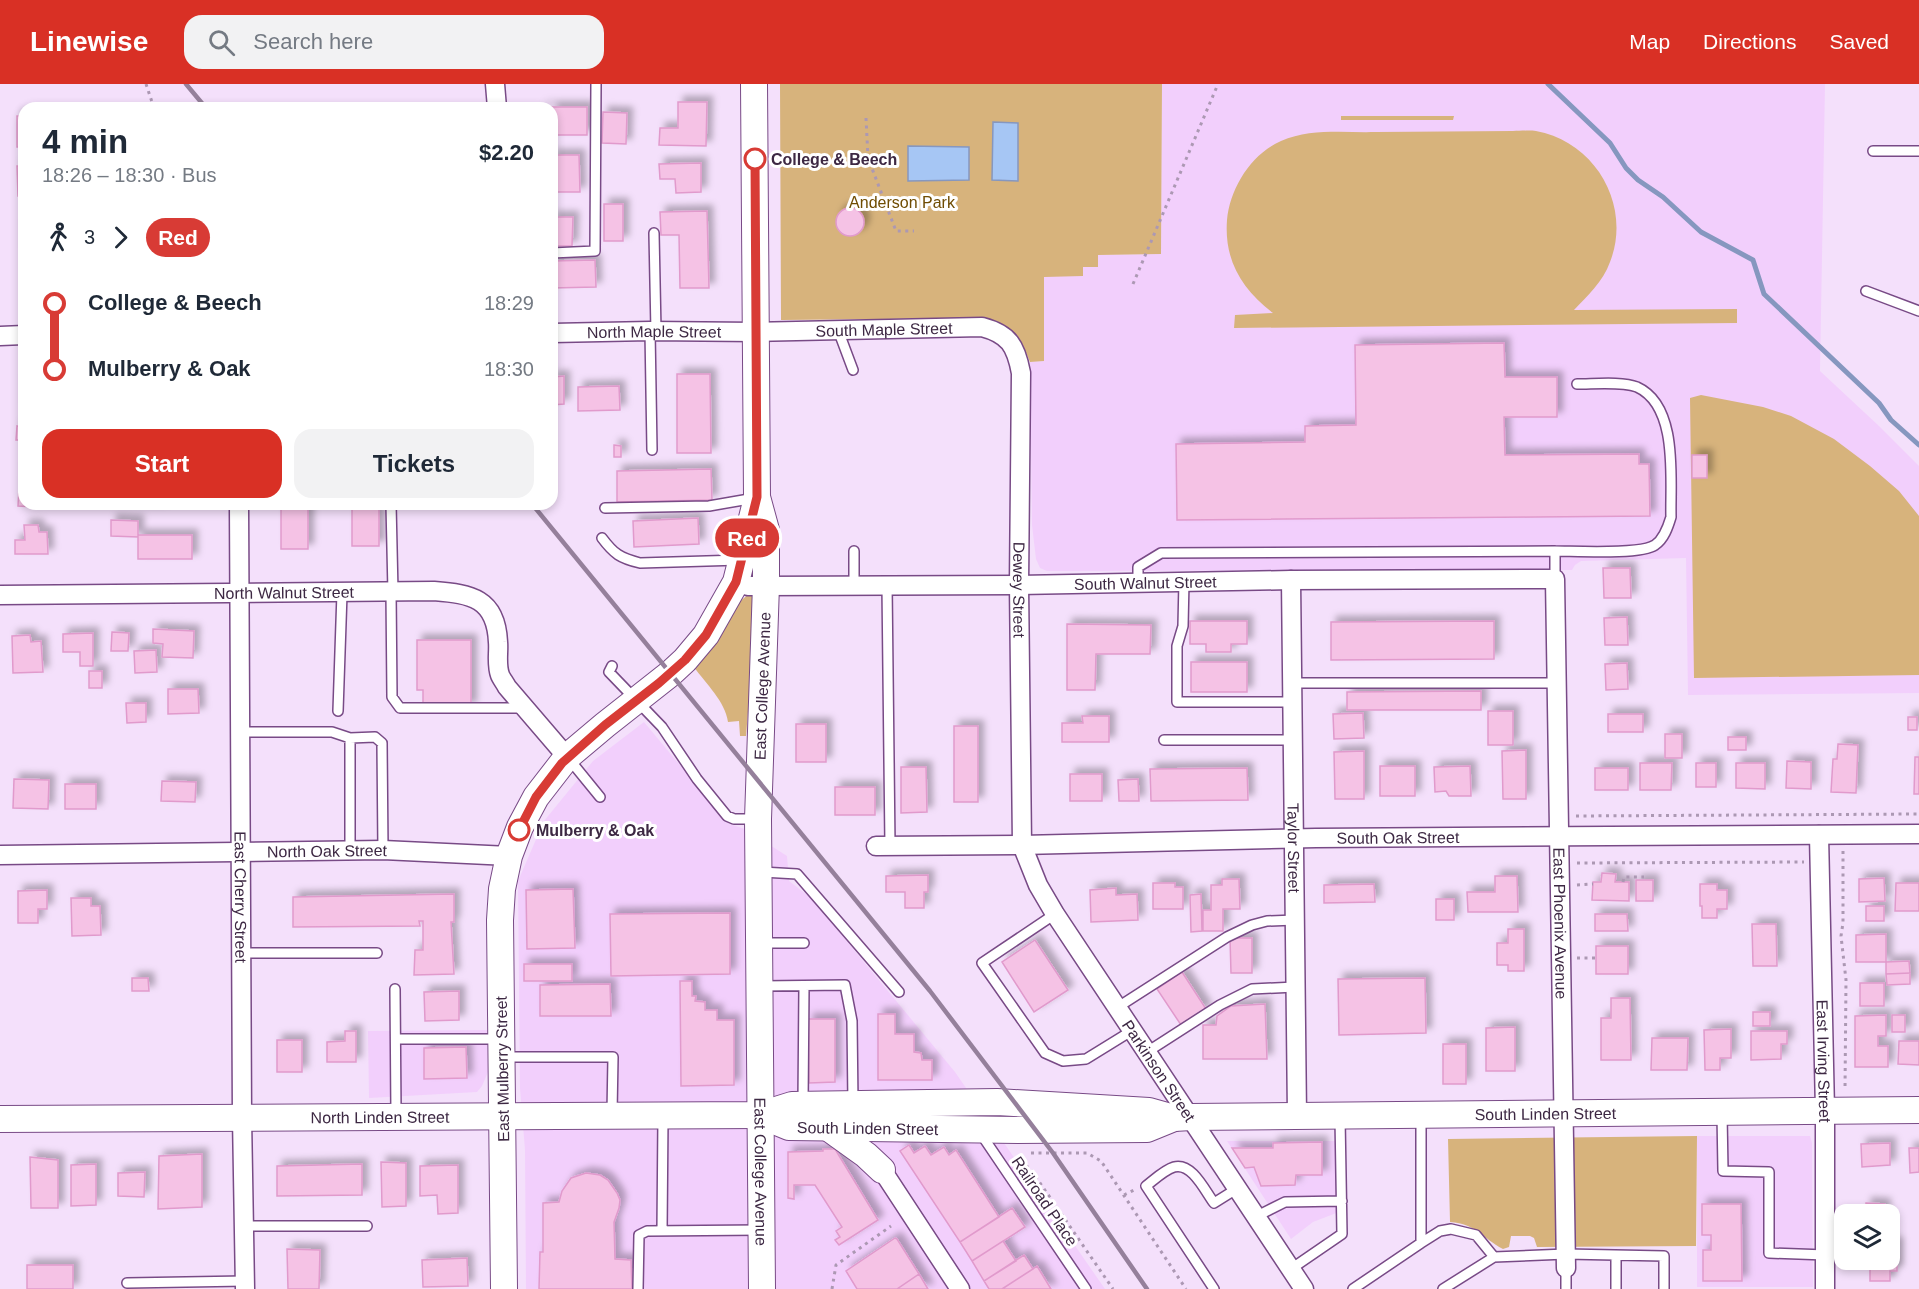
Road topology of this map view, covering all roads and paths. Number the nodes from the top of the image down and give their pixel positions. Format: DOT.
graph roads {
  1 [pos="146,84"];
  2 [pos="495,84"];
  3 [pos="596,84"];
  4 [pos="754,84"];
  5 [pos="1218,84"];
  6 [pos="152,102"];
  7 [pos="496,102"];
  8 [pos="866,118"];
  9 [pos="1873,151"];
  10 [pos="1919,151"];
  11 [pos="914,231"];
  12 [pos="654,233"];
  13 [pos="558,253"];
  14 [pos="1133,284"];
  15 [pos="1866,291"];
  16 [pos="1919,311"];
  17 [pos="838,330"];
  18 [pos="653,331"];
  19 [pos="756,332"];
  20 [pos="558,333"];
  21 [pos="18,335"];
  22 [pos="0,336"];
  23 [pos="1008,339"];
  24 [pos="853,370"];
  25 [pos="1577,384"];
  26 [pos="652,450"];
  27 [pos="757,497"];
  28 [pos="605,508"];
  29 [pos="238,510"];
  30 [pos="391,510"];
  31 [pos="602,538"];
  32 [pos="854,551"];
  33 [pos="1555,551"];
  34 [pos="739,571"];
  35 [pos="1555,579"];
  36 [pos="1291,580"];
  37 [pos="1184,581"];
  38 [pos="1138,582"];
  39 [pos="766,585"];
  40 [pos="854,585"];
  41 [pos="887,585"];
  42 [pos="1019,585"];
  43 [pos="392,592"];
  44 [pos="239,593"];
  45 [pos="342,593"];
  46 [pos="0,595"];
  47 [pos="612,666"];
  48 [pos="1292,683"];
  49 [pos="1557,683"];
  50 [pos="637,700"];
  51 [pos="1292,702"];
  52 [pos="526,708"];
  53 [pos="338,711"];
  54 [pos="240,732"];
  55 [pos="350,738"];
  56 [pos="1164,740"];
  57 [pos="1293,740"];
  58 [pos="567,757"];
  59 [pos="600,797"];
  60 [pos="1919,814"];
  61 [pos="1559,817"];
  62 [pos="758,819"];
  63 [pos="1919,834"];
  64 [pos="1819,835"];
  65 [pos="1844,835"];
  66 [pos="1560,837"];
  67 [pos="1293,839"];
  68 [pos="1022,845"];
  69 [pos="883,846"];
  70 [pos="350,850"];
  71 [pos="383,850"];
  72 [pos="240,852"];
  73 [pos="510,853"];
  74 [pos="0,855"];
  75 [pos="1806,862"];
  76 [pos="1560,864"];
  77 [pos="758,872"];
  78 [pos="1644,877"];
  79 [pos="1623,882"];
  80 [pos="1055,914"];
  81 [pos="1295,920"];
  82 [pos="759,943"];
  83 [pos="804,943"];
  84 [pos="242,953"];
  85 [pos="376,953"];
  86 [pos="759,986"];
  87 [pos="804,986"];
  88 [pos="1296,987"];
  89 [pos="395,989"];
  90 [pos="899,992"];
  91 [pos="1118,1007"];
  92 [pos="1133,1030"];
  93 [pos="396,1039"];
  94 [pos="501,1048"];
  95 [pos="1148,1052"];
  96 [pos="1845,1092"];
  97 [pos="803,1104"];
  98 [pos="853,1104"];
  99 [pos="1919,1110"];
  100 [pos="1825,1111"];
  101 [pos="1722,1112"];
  102 [pos="1565,1113"];
  103 [pos="502,1115"];
  104 [pos="612,1115"];
  105 [pos="663,1115"];
  106 [pos="760,1115"];
  107 [pos="1340,1115"];
  108 [pos="1421,1115"];
  109 [pos="396,1116"];
  110 [pos="1297,1116"];
  111 [pos="242,1118"];
  112 [pos="1182,1118"];
  113 [pos="0,1119"];
  114 [pos="827,1127"];
  115 [pos="910,1128"];
  116 [pos="978,1130"];
  117 [pos="1029,1152"];
  118 [pos="1013,1166"];
  119 [pos="882,1170"];
  120 [pos="1238,1188"];
  121 [pos="1342,1201"];
  122 [pos="1257,1216"];
  123 [pos="244,1226"];
  124 [pos="367,1226"];
  125 [pos="891,1227"];
  126 [pos="761,1230"];
  127 [pos="662,1231"];
  128 [pos="1421,1242"];
  129 [pos="1826,1255"];
  130 [pos="1616,1256"];
  131 [pos="1494,1257"];
  132 [pos="1566,1261"];
  133 [pos="1291,1269"];
  134 [pos="127,1283"];
  135 [pos="245,1285"];
  136 [pos="1082,1288"];
  137 [pos="504,1289"];
  138 [pos="638,1289"];
  139 [pos="762,1289"];
  140 [pos="832,1289"];
  141 [pos="960,1289"];
  142 [pos="1113,1289"];
  143 [pos="1186,1289"];
  144 [pos="1214,1289"];
  145 [pos="1304,1289"];
  146 [pos="1353,1289"];
  147 [pos="1443,1289"];
  148 [pos="1566,1289"];
  149 [pos="1616,1289"];
  150 [pos="1664,1289"];
  151 [pos="1825,1289"];
  1 -- 6 [label="path"];
  2 -- 7 [label="street"];
  3 -- 13 [label="lane"];
  4 -- 19 [label="main road, East College Avenue"];
  5 -- 14 [label="path"];
  8 -- 11 [label="path"];
  9 -- 10 [label="lane"];
  12 -- 18 [label="lane"];
  15 -- 16 [label="lane"];
  17 -- 19 [label="street, South Maple Street"];
  17 -- 23 [label="street, South Maple Street"];
  17 -- 24 [label="lane"];
  18 -- 19 [label="street, North Maple Street"];
  18 -- 20 [label="street, North Maple Street"];
  18 -- 26 [label="lane"];
  19 -- 27 [label="main road, East College Avenue"];
  21 -- 22 [label="street"];
  23 -- 42 [label="street, Dewey Street"];
  25 -- 33 [label="lane"];
  27 -- 28 [label="lane"];
  27 -- 34 [label="main road, East Mulberry Street"];
  27 -- 39 [label="main road, East College Avenue"];
  29 -- 44 [label="street, East Cherry Street"];
  30 -- 43 [label="lane"];
  31 -- 34 [label="lane"];
  32 -- 40 [label="lane"];
  33 -- 35 [label="lane"];
  33 -- 38 [label="lane"];
  34 -- 39 [label="street, South Walnut Street"];
  34 -- 50 [label="main road, East Mulberry Street"];
  35 -- 36 [label="street, South Walnut Street"];
  35 -- 49 [label="street, East Phoenix Avenue"];
  36 -- 37 [label="street, South Walnut Street"];
  36 -- 48 [label="street, Taylor Street"];
  37 -- 38 [label="street, South Walnut Street"];
  37 -- 51 [label="lane"];
  38 -- 42 [label="street, South Walnut Street"];
  39 -- 40 [label="street, South Walnut Street"];
  39 -- 62 [label="main road, East College Avenue"];
  40 -- 41 [label="street, South Walnut Street"];
  41 -- 42 [label="street, South Walnut Street"];
  41 -- 69 [label="lane"];
  42 -- 68 [label="street, Dewey Street"];
  43 -- 45 [label="street, North Walnut Street"];
  43 -- 52 [label="street, North Walnut Street"];
  43 -- 52 [label="lane"];
  44 -- 45 [label="street, North Walnut Street"];
  44 -- 46 [label="street, North Walnut Street"];
  44 -- 54 [label="street, East Cherry Street"];
  45 -- 53 [label="lane"];
  47 -- 50 [label="lane"];
  48 -- 49 [label="lane"];
  48 -- 51 [label="street, Taylor Street"];
  49 -- 61 [label="street, East Phoenix Avenue"];
  50 -- 58 [label="main road, East Mulberry Street"];
  50 -- 62 [label="lane"];
  51 -- 57 [label="street, Taylor Street"];
  52 -- 58 [label="street"];
  54 -- 55 [label="lane"];
  54 -- 72 [label="street, East Cherry Street"];
  55 -- 70 [label="lane"];
  55 -- 71 [label="lane"];
  56 -- 57 [label="lane"];
  57 -- 67 [label="street, Taylor Street"];
  58 -- 59 [label="lane"];
  58 -- 73 [label="main road, East Mulberry Street"];
  60 -- 61 [label="path"];
  61 -- 66 [label="street, East Phoenix Avenue"];
  62 -- 77 [label="main road, East College Avenue"];
  63 -- 65 [label="street, South Oak Street"];
  64 -- 65 [label="street, South Oak Street"];
  64 -- 66 [label="street, South Oak Street"];
  64 -- 100 [label="street, East Irving Street"];
  65 -- 96 [label="path"];
  66 -- 67 [label="street, South Oak Street"];
  66 -- 76 [label="street, East Phoenix Avenue"];
  67 -- 68 [label="street, South Oak Street"];
  67 -- 81 [label="street, Taylor Street"];
  68 -- 69 [label="street, South Oak Street"];
  68 -- 80 [label="street, Parkinson Street"];
  70 -- 71 [label="street, North Oak Street"];
  70 -- 72 [label="street, North Oak Street"];
  71 -- 73 [label="street, North Oak Street"];
  72 -- 74 [label="street, North Oak Street"];
  72 -- 84 [label="street, East Cherry Street"];
  73 -- 94 [label="main road, East Mulberry Street"];
  75 -- 76 [label="path"];
  76 -- 102 [label="street, East Phoenix Avenue"];
  77 -- 82 [label="main road, East College Avenue"];
  77 -- 90 [label="lane"];
  78 -- 79 [label="path"];
  80 -- 91 [label="street, Parkinson Street"];
  80 -- 92 [label="lane"];
  81 -- 88 [label="street, Taylor Street"];
  81 -- 91 [label="lane"];
  82 -- 83 [label="lane"];
  82 -- 86 [label="main road, East College Avenue"];
  84 -- 85 [label="lane"];
  84 -- 111 [label="street, East Cherry Street"];
  86 -- 87 [label="lane"];
  86 -- 106 [label="main road, East College Avenue"];
  87 -- 97 [label="lane"];
  87 -- 98 [label="lane"];
  88 -- 95 [label="lane"];
  88 -- 110 [label="street, Taylor Street"];
  89 -- 93 [label="lane"];
  91 -- 92 [label="street, Parkinson Street"];
  92 -- 95 [label="street, Parkinson Street"];
  93 -- 94 [label="lane"];
  93 -- 109 [label="lane"];
  94 -- 103 [label="main road, East Mulberry Street"];
  94 -- 104 [label="lane"];
  95 -- 112 [label="street, Parkinson Street"];
  97 -- 98 [label="main road, South Linden Street"];
  97 -- 106 [label="main road, South Linden Street"];
  98 -- 112 [label="main road, South Linden Street"];
  99 -- 100 [label="main road, South Linden Street"];
  100 -- 101 [label="main road, South Linden Street"];
  100 -- 129 [label="street, East Irving Street"];
  101 -- 102 [label="main road, South Linden Street"];
  101 -- 129 [label="lane"];
  102 -- 108 [label="main road, South Linden Street"];
  102 -- 132 [label="street, East Phoenix Avenue"];
  103 -- 104 [label="main road, North Linden Street"];
  103 -- 109 [label="main road, North Linden Street"];
  103 -- 137 [label="main road, East Mulberry Street"];
  104 -- 105 [label="main road, North Linden Street"];
  105 -- 106 [label="main road, North Linden Street"];
  105 -- 127 [label="lane"];
  106 -- 114 [label="main road, South Linden Street"];
  106 -- 126 [label="main road, East College Avenue"];
  107 -- 108 [label="main road, South Linden Street"];
  107 -- 110 [label="main road, South Linden Street"];
  107 -- 121 [label="lane"];
  108 -- 128 [label="lane"];
  109 -- 111 [label="main road, North Linden Street"];
  110 -- 112 [label="main road, South Linden Street"];
  111 -- 113 [label="main road, North Linden Street"];
  111 -- 123 [label="street, East Cherry Street"];
  112 -- 116 [label="main road, South Linden Street"];
  112 -- 120 [label="street, Parkinson Street"];
  114 -- 115 [label="main road, South Linden Street"];
  114 -- 119 [label="main road"];
  115 -- 116 [label="main road, South Linden Street"];
  115 -- 119 [label="main road"];
  116 -- 136 [label="lane, Railroad Place"];
  117 -- 143 [label="path"];
  118 -- 142 [label="path"];
  119 -- 141 [label="street"];
  120 -- 122 [label="street, Parkinson Street"];
  120 -- 144 [label="lane"];
  121 -- 122 [label="lane"];
  121 -- 133 [label="lane"];
  122 -- 133 [label="street, Parkinson Street"];
  123 -- 124 [label="lane"];
  123 -- 135 [label="street, East Cherry Street"];
  125 -- 140 [label="path"];
  126 -- 127 [label="lane"];
  126 -- 139 [label="main road, East College Avenue"];
  127 -- 138 [label="lane"];
  128 -- 131 [label="lane"];
  128 -- 146 [label="lane"];
  129 -- 151 [label="street, East Irving Street"];
  130 -- 132 [label="lane"];
  130 -- 149 [label="lane"];
  130 -- 150 [label="lane"];
  131 -- 132 [label="lane"];
  131 -- 147 [label="lane"];
  132 -- 148 [label="lane"];
  133 -- 145 [label="street, Parkinson Street"];
  134 -- 135 [label="lane"];
}
